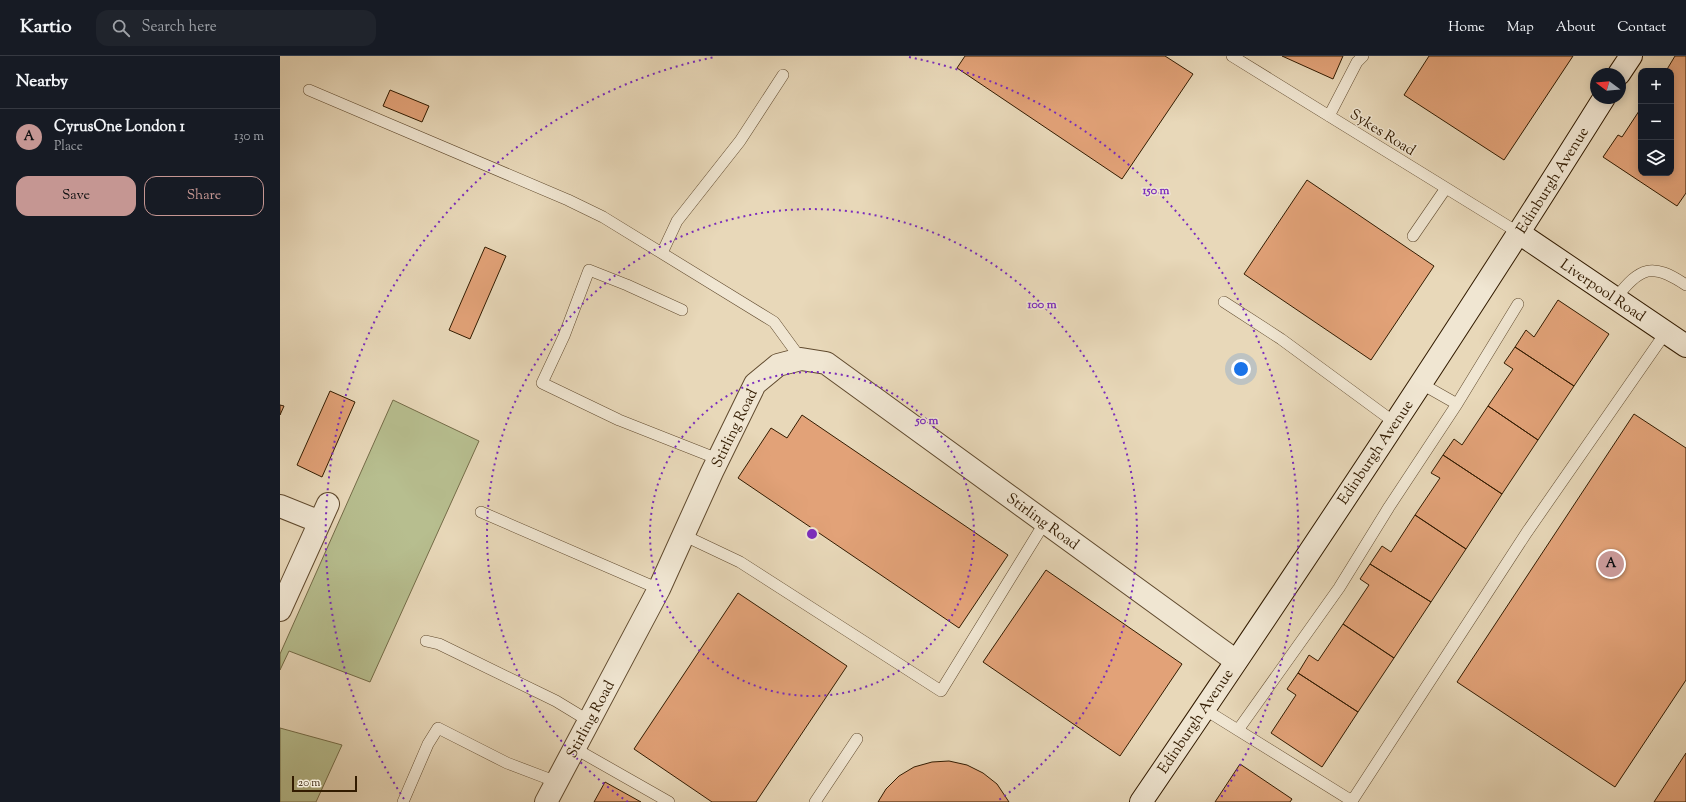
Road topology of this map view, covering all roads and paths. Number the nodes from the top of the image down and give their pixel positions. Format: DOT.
graph roads {
  1 [pos="1232,56"];
  2 [pos="1363,56"];
  3 [pos="1631,56"];
  4 [pos="1623,68"];
  5 [pos="783,75"];
  6 [pos="309,90"];
  7 [pos="1600,104"];
  8 [pos="1329,116"];
  9 [pos="1446,188"];
  10 [pos="1519,233"];
  11 [pos="1413,236"];
  12 [pos="662,253"];
  13 [pos="1686,286"];
  14 [pos="1616,298"];
  15 [pos="1224,302"];
  16 [pos="1518,304"];
  17 [pos="682,310"];
  18 [pos="1666,332"];
  19 [pos="1686,346"];
  20 [pos="801,359"];
  21 [pos="1420,383"];
  22 [pos="1457,404"];
  23 [pos="1394,422"];
  24 [pos="718,459"];
  25 [pos="280,506"];
  26 [pos="481,512"];
  27 [pos="1045,522"];
  28 [pos="683,535"];
  29 [pos="659,589"];
  30 [pos="280,610"];
  31 [pos="426,641"];
  32 [pos="1236,661"];
  33 [pos="1204,709"];
  34 [pos="589,721"];
  35 [pos="1238,730"];
  36 [pos="858,738"];
  37 [pos="574,748"];
  38 [pos="558,782"];
  39 [pos="1352,801"];
  40 [pos="403,802"];
  41 [pos="546,802"];
  42 [pos="669,802"];
  43 [pos="815,802"];
  44 [pos="1141,802"];
  1 -- 8 [label="lane, Sykes Road"];
  2 -- 8 [label="lane"];
  3 -- 4 [label="street"];
  5 -- 12 [label="lane"];
  6 -- 12 [label="lane"];
  7 -- 10 [label="street, Edinburgh Avenue"];
  8 -- 9 [label="lane, Sykes Road"];
  9 -- 10 [label="lane, Sykes Road"];
  9 -- 11 [label="lane"];
  10 -- 14 [label="street, Liverpool Road"];
  10 -- 21 [label="street, Edinburgh Avenue"];
  12 -- 20 [label="lane"];
  13 -- 14 [label="lane"];
  14 -- 18 [label="street, Liverpool Road"];
  15 -- 23 [label="lane"];
  16 -- 22 [label="lane"];
  17 -- 24 [label="lane"];
  18 -- 19 [label="street, Liverpool Road"];
  18 -- 39 [label="lane"];
  20 -- 24 [label="street, Stirling Road"];
  20 -- 27 [label="street, Stirling Road"];
  21 -- 22 [label="lane"];
  21 -- 23 [label="street, Edinburgh Avenue"];
  22 -- 35 [label="lane"];
  23 -- 32 [label="street, Edinburgh Avenue"];
  24 -- 28 [label="street, Stirling Road"];
  25 -- 30 [label="street"];
  26 -- 29 [label="lane"];
  27 -- 28 [label="lane"];
  27 -- 32 [label="street, Stirling Road"];
  28 -- 29 [label="street, Stirling Road"];
  29 -- 34 [label="street, Stirling Road"];
  31 -- 34 [label="lane"];
  32 -- 33 [label="street, Edinburgh Avenue"];
  33 -- 35 [label="lane"];
  33 -- 44 [label="street, Edinburgh Avenue"];
  34 -- 37 [label="street, Stirling Road"];
  35 -- 39 [label="lane"];
  36 -- 43 [label="lane"];
  37 -- 38 [label="street, Stirling Road"];
  37 -- 42 [label="lane"];
  38 -- 40 [label="lane"];
  38 -- 41 [label="street, Stirling Road"];
}
